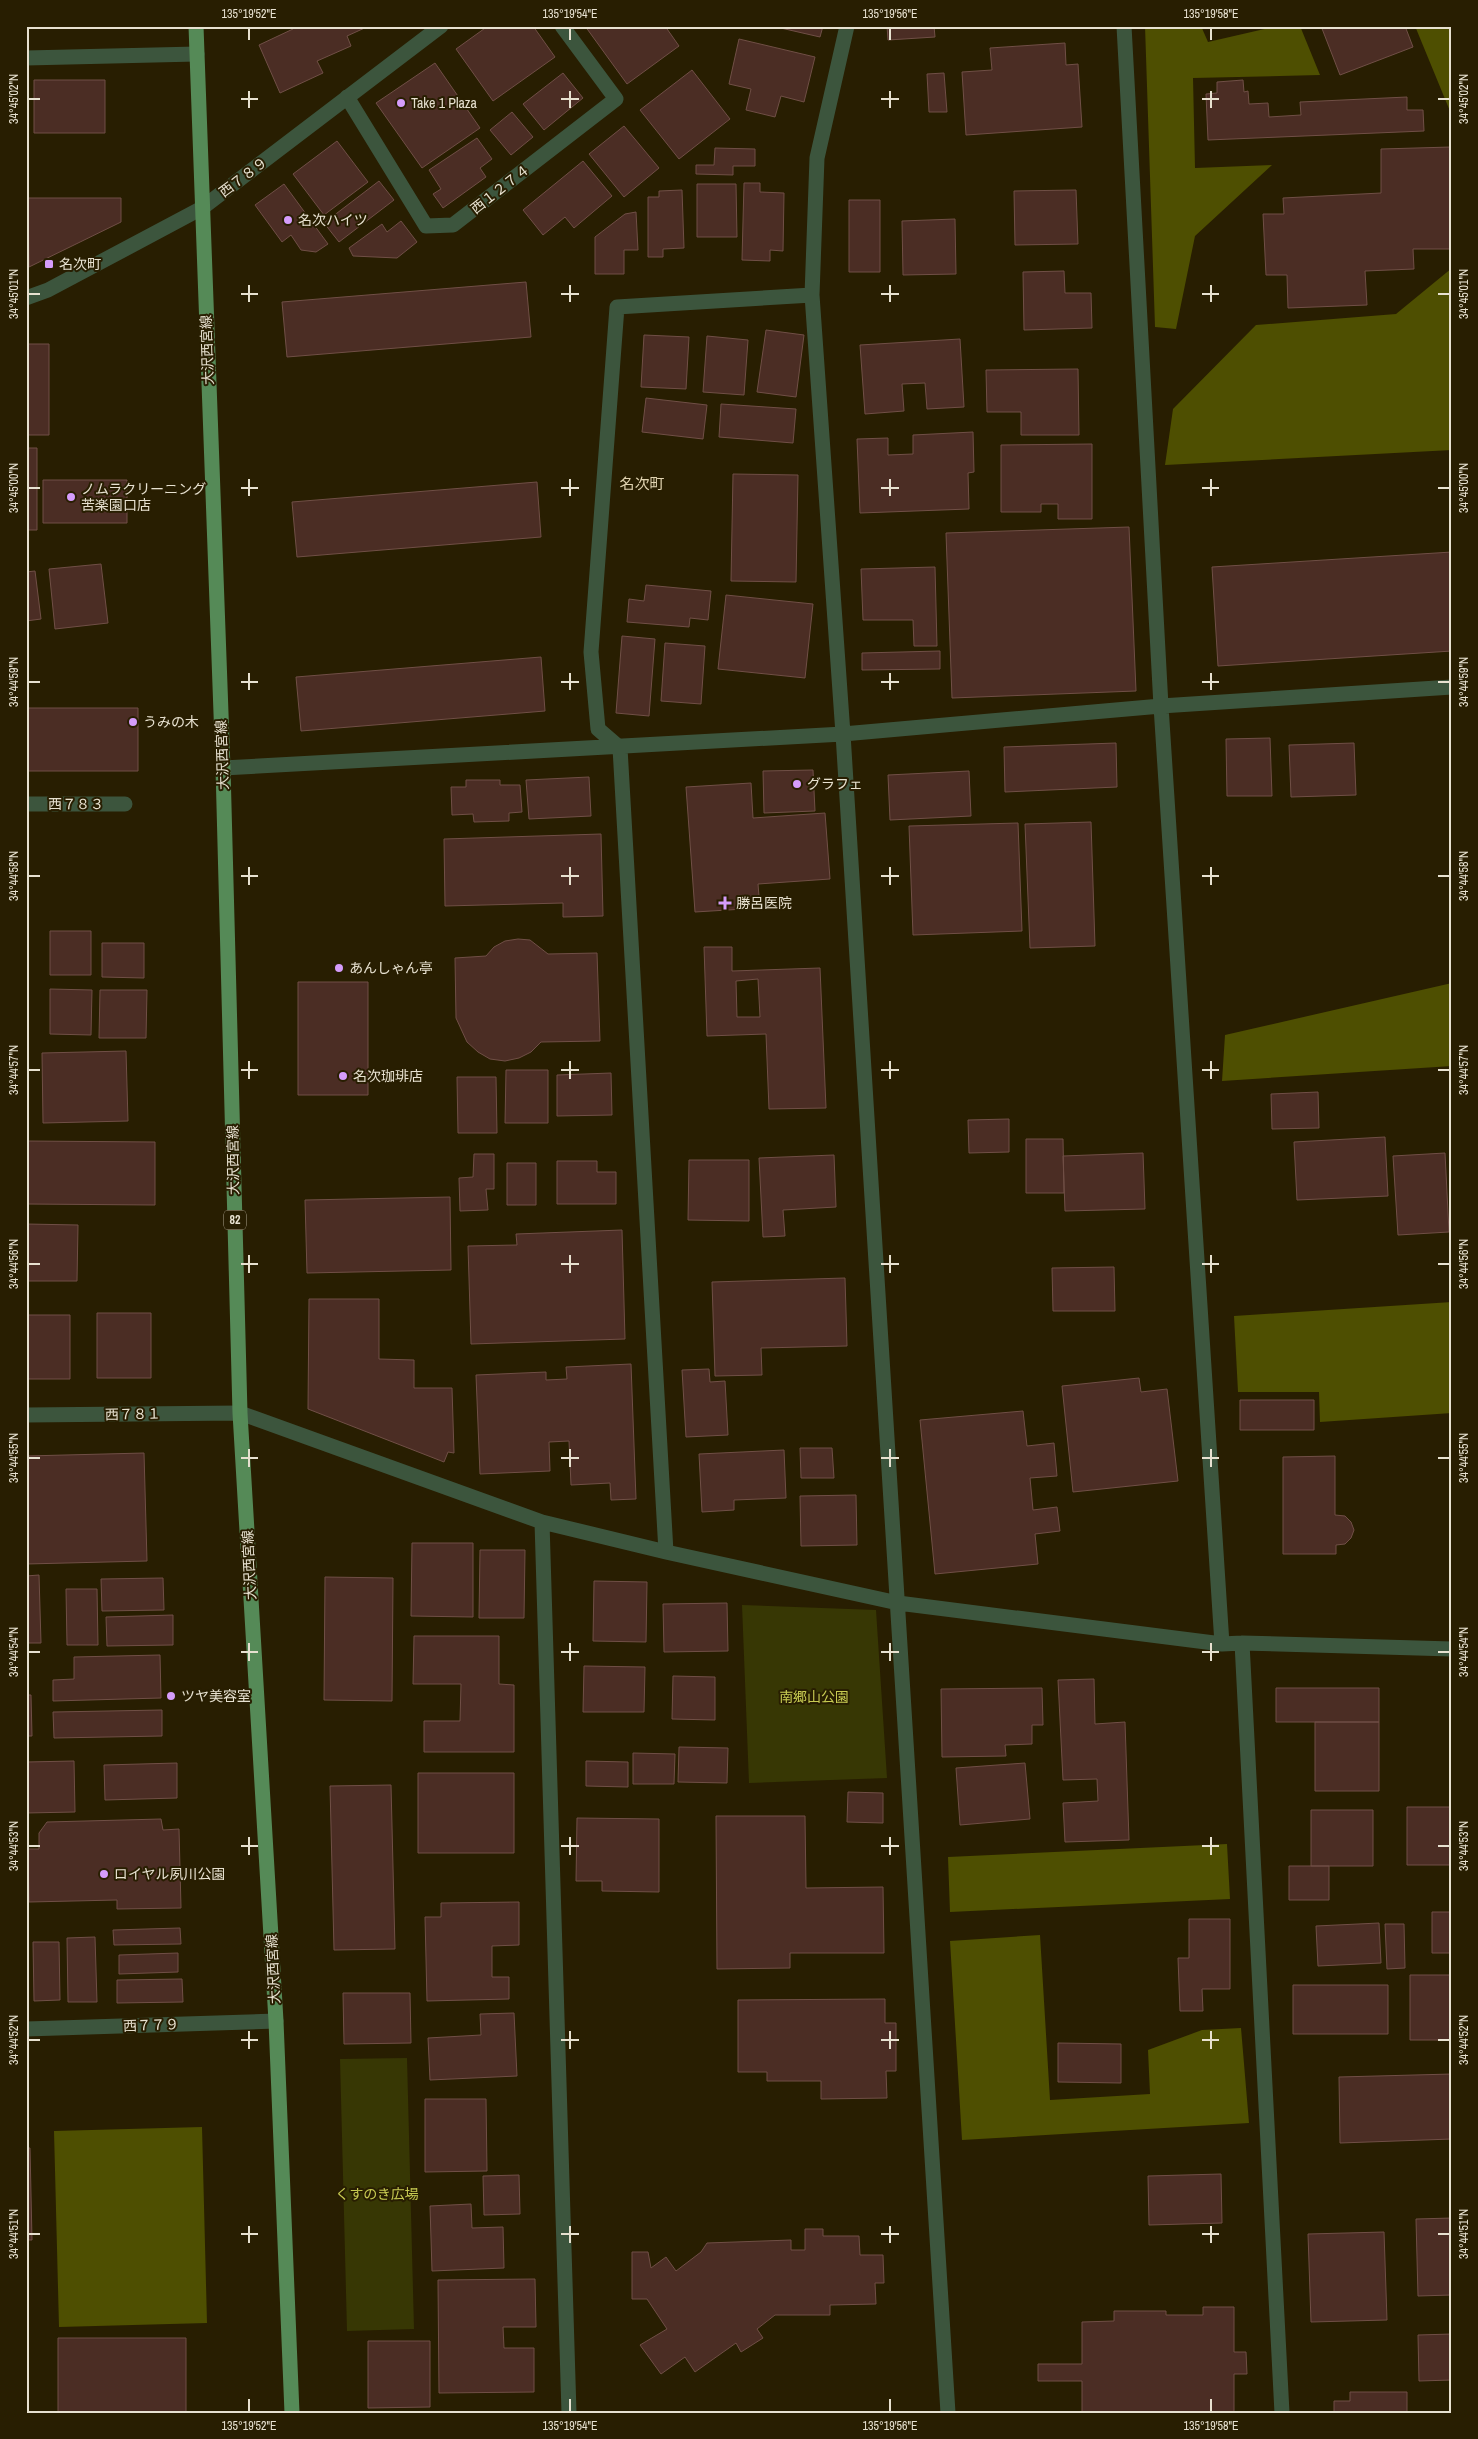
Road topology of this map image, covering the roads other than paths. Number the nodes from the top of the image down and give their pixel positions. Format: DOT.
graph roads {
  1 [pos="196,26"];
  2 [pos="440,26"];
  3 [pos="562,26"];
  4 [pos="847,26"];
  5 [pos="1124,26"];
  6 [pos="197,54"];
  7 [pos="26,58"];
  8 [pos="347,97"];
  9 [pos="202,208"];
  10 [pos="812,295"];
  11 [pos="26,298"];
  12 [pos="1452,686"];
  13 [pos="1161,706"];
  14 [pos="843,734"];
  15 [pos="620,748"];
  16 [pos="223,768"];
  17 [pos="26,804"];
  18 [pos="125,804"];
  19 [pos="240,1413"];
  20 [pos="26,1416"];
  21 [pos="542,1522"];
  22 [pos="666,1552"];
  23 [pos="898,1603"];
  24 [pos="1242,1642"];
  25 [pos="1222,1644"];
  26 [pos="1452,1649"];
  27 [pos="276,2020"];
  28 [pos="26,2029"];
  29 [pos="292,2413"];
  30 [pos="569,2413"];
  31 [pos="948,2413"];
  32 [pos="1282,2413"];
  1 -- 6 [label="main road, 大沢西宮線 / 82"];
  2 -- 8 [label="street, 西７８９"];
  3 -- 8 [label="street, 西１２７４"];
  4 -- 10 [label="street"];
  5 -- 13 [label="street"];
  6 -- 7 [label="street"];
  6 -- 9 [label="main road, 大沢西宮線 / 82"];
  8 -- 9 [label="street, 西７８９"];
  9 -- 11 [label="street, 西７８９"];
  9 -- 16 [label="main road, 大沢西宮線 / 82"];
  10 -- 14 [label="street"];
  10 -- 15 [label="street"];
  12 -- 13 [label="street"];
  13 -- 14 [label="street"];
  13 -- 25 [label="street"];
  14 -- 15 [label="street"];
  14 -- 23 [label="street"];
  15 -- 16 [label="street"];
  15 -- 22 [label="street"];
  16 -- 19 [label="main road, 大沢西宮線 / 82"];
  17 -- 18 [label="street, 西７８３"];
  19 -- 20 [label="street, 西７８１"];
  19 -- 21 [label="street"];
  19 -- 27 [label="main road, 大沢西宮線 / 82"];
  21 -- 22 [label="street"];
  21 -- 30 [label="street"];
  22 -- 23 [label="street"];
  23 -- 25 [label="street"];
  23 -- 31 [label="street"];
  24 -- 25 [label="street"];
  24 -- 26 [label="street"];
  24 -- 32 [label="street"];
  27 -- 28 [label="street, 西７７９"];
  27 -- 29 [label="main road, 大沢西宮線 / 82"];
}
